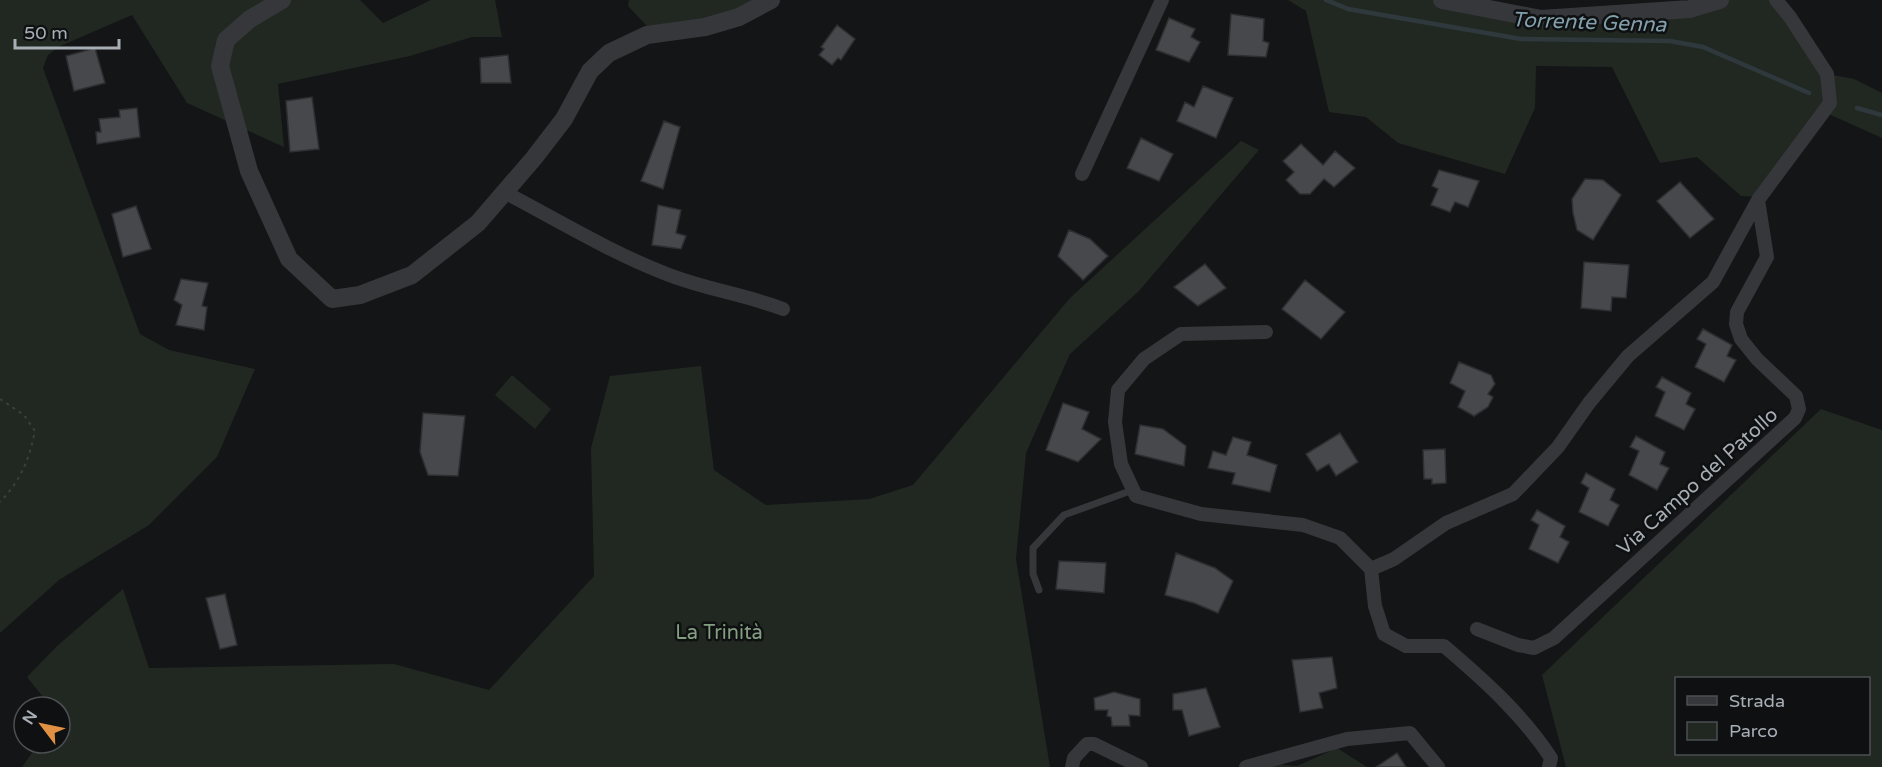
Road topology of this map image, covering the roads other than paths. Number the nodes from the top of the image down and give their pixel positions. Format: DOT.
graph roads {
  1 [pos="282,0"];
  2 [pos="771,0"];
  3 [pos="1162,0"];
  4 [pos="1442,0"];
  5 [pos="1720,0"];
  6 [pos="1776,0"];
  7 [pos="1082,174"];
  8 [pos="504,192"];
  9 [pos="1758,200"];
  10 [pos="783,309"];
  11 [pos="1266,332"];
  12 [pos="1133,490"];
  13 [pos="1371,569"];
  14 [pos="1040,590"];
  15 [pos="1477,629"];
  16 [pos="1072,767"];
  17 [pos="1141,767"];
  18 [pos="1246,767"];
  19 [pos="1438,767"];
  20 [pos="1550,767"];
  1 -- 8 [label="street"];
  2 -- 8 [label="street"];
  3 -- 7 [label="street"];
  4 -- 5 [label="street"];
  6 -- 9 [label="street"];
  8 -- 10 [label="street"];
  9 -- 13 [label="street"];
  9 -- 15 [label="street, Via Campo del Patollo"];
  11 -- 12 [label="street"];
  12 -- 13 [label="street"];
  12 -- 14 [label="lane"];
  13 -- 20 [label="street"];
  16 -- 17 [label="street"];
  18 -- 19 [label="street"];
}
